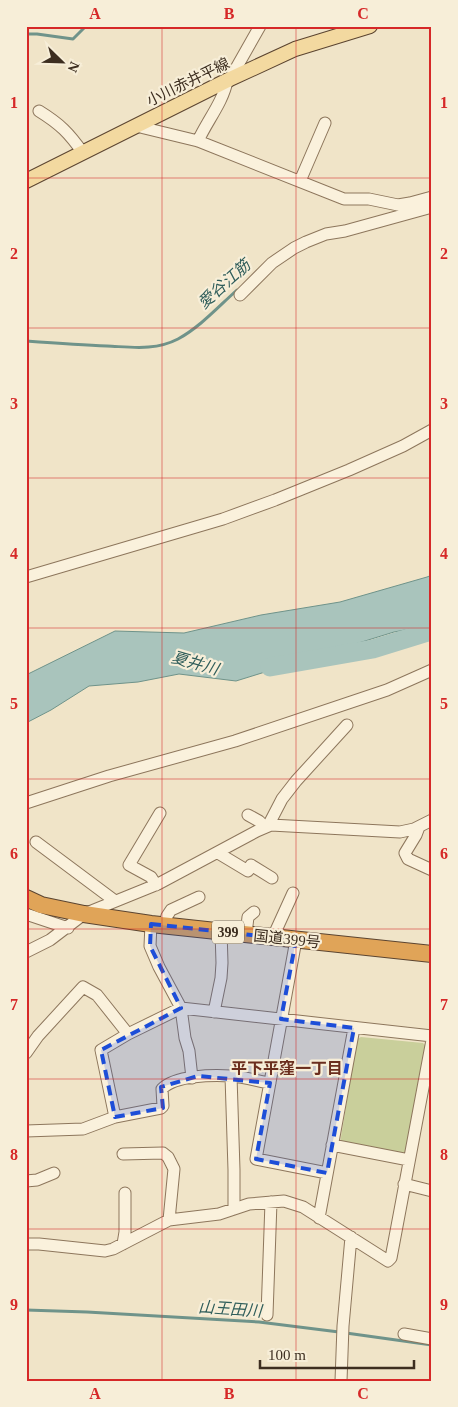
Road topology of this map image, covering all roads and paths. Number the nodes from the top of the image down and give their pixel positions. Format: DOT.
graph roads {
  1 [pos="260,26"];
  2 [pos="370,26"];
  3 [pos="342,31"];
  4 [pos="229,80"];
  5 [pos="40,111"];
  6 [pos="325,123"];
  7 [pos="136,126"];
  8 [pos="198,141"];
  9 [pos="83,152"];
  10 [pos="26,181"];
  11 [pos="300,181"];
  12 [pos="432,197"];
  13 [pos="432,207"];
  14 [pos="240,295"];
  15 [pos="432,430"];
  16 [pos="26,577"];
  17 [pos="432,670"];
  18 [pos="346,725"];
  19 [pos="26,803"];
  20 [pos="160,813"];
  21 [pos="248,815"];
  22 [pos="432,820"];
  23 [pos="266,827"];
  24 [pos="419,827"];
  25 [pos="36,842"];
  26 [pos="218,853"];
  27 [pos="432,870"];
  28 [pos="272,878"];
  29 [pos="156,885"];
  30 [pos="293,893"];
  31 [pos="199,897"];
  32 [pos="26,898"];
  33 [pos="115,902"];
  34 [pos="254,912"];
  35 [pos="26,914"];
  36 [pos="84,914"];
  37 [pos="158,925"];
  38 [pos="68,928"];
  39 [pos="221,931"];
  40 [pos="246,934"];
  41 [pos="274,937"];
  42 [pos="296,940"];
  43 [pos="26,952"];
  44 [pos="432,954"];
  45 [pos="181,1008"];
  46 [pos="214,1012"];
  47 [pos="281,1019"];
  48 [pos="354,1028"];
  49 [pos="128,1034"];
  50 [pos="432,1038"];
  51 [pos="26,1054"];
  52 [pos="232,1076"];
  53 [pos="192,1078"];
  54 [pos="270,1083"];
  55 [pos="115,1117"];
  56 [pos="26,1131"];
  57 [pos="332,1144"];
  58 [pos="123,1154"];
  59 [pos="409,1160"];
  60 [pos="54,1173"];
  61 [pos="327,1173"];
  62 [pos="26,1181"];
  63 [pos="404,1184"];
  64 [pos="432,1191"];
  65 [pos="126,1193"];
  66 [pos="271,1202"];
  67 [pos="234,1210"];
  68 [pos="319,1218"];
  69 [pos="169,1220"];
  70 [pos="351,1237"];
  71 [pos="26,1244"];
  72 [pos="123,1244"];
  73 [pos="267,1315"];
  74 [pos="404,1334"];
  75 [pos="432,1339"];
  76 [pos="341,1381"];
  1 -- 4 [label="street"];
  2 -- 3 [label="main road, 小川赤井平線"];
  3 -- 4 [label="main road, 小川赤井平線"];
  4 -- 7 [label="main road, 小川赤井平線"];
  4 -- 8 [label="street"];
  5 -- 9 [label="street"];
  6 -- 11 [label="street"];
  7 -- 8 [label="street"];
  7 -- 9 [label="main road, 小川赤井平線"];
  8 -- 11 [label="street"];
  9 -- 10 [label="main road, 小川赤井平線"];
  11 -- 12 [label="street"];
  13 -- 14 [label="street"];
  15 -- 16 [label="street"];
  17 -- 19 [label="street"];
  18 -- 23 [label="street"];
  20 -- 29 [label="street"];
  21 -- 23 [label="street"];
  22 -- 24 [label="street"];
  23 -- 24 [label="street"];
  23 -- 26 [label="street"];
  24 -- 27 [label="street"];
  25 -- 33 [label="street"];
  26 -- 28 [label="street"];
  26 -- 29 [label="street"];
  29 -- 33 [label="street"];
  30 -- 41 [label="street"];
  31 -- 37 [label="street"];
  32 -- 36 [label="highway, 国道399号 / 399"];
  33 -- 36 [label="street"];
  34 -- 40 [label="street"];
  35 -- 38 [label="street"];
  36 -- 37 [label="highway, 国道399号 / 399"];
  36 -- 38 [label="street"];
  37 -- 39 [label="highway, 国道399号 / 399"];
  37 -- 45 [label="street"];
  38 -- 43 [label="street"];
  39 -- 40 [label="highway, 国道399号 / 399"];
  39 -- 46 [label="street"];
  40 -- 41 [label="highway, 国道399号 / 399"];
  41 -- 42 [label="highway, 国道399号 / 399"];
  42 -- 44 [label="highway, 国道399号 / 399"];
  42 -- 47 [label="street"];
  45 -- 46 [label="street"];
  45 -- 49 [label="street"];
  45 -- 53 [label="street"];
  46 -- 47 [label="street"];
  47 -- 48 [label="street"];
  47 -- 54 [label="street"];
  48 -- 50 [label="street"];
  48 -- 57 [label="street"];
  49 -- 51 [label="street"];
  49 -- 55 [label="street"];
  50 -- 59 [label="street"];
  52 -- 53 [label="street"];
  52 -- 54 [label="street"];
  52 -- 67 [label="street"];
  53 -- 55 [label="street"];
  54 -- 61 [label="street"];
  55 -- 56 [label="street"];
  57 -- 59 [label="street"];
  57 -- 61 [label="street"];
  58 -- 69 [label="street"];
  59 -- 63 [label="street"];
  60 -- 62 [label="street"];
  61 -- 68 [label="street"];
  63 -- 64 [label="street"];
  63 -- 70 [label="street"];
  65 -- 72 [label="street"];
  66 -- 67 [label="street"];
  66 -- 68 [label="street"];
  66 -- 73 [label="street"];
  67 -- 69 [label="street"];
  68 -- 70 [label="street"];
  69 -- 72 [label="street"];
  70 -- 76 [label="street"];
  71 -- 72 [label="street"];
  74 -- 75 [label="street"];
}
